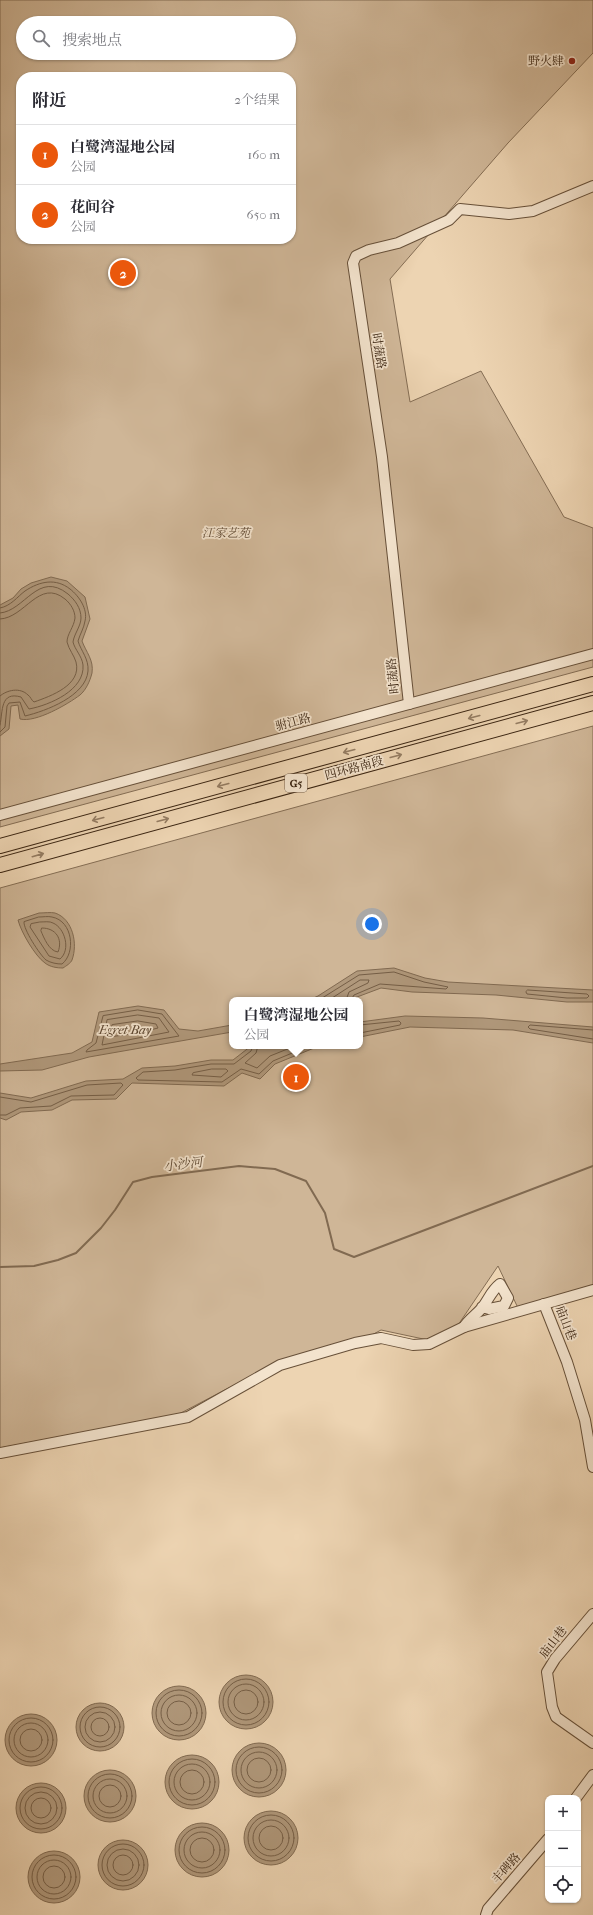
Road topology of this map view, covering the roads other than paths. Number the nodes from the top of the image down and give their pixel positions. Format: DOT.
graph roads {
  1 [pos="593,186"];
  2 [pos="593,654"];
  3 [pos="593,684"];
  4 [pos="593,703"];
  5 [pos="409,704"];
  6 [pos="0,815"];
  7 [pos="0,846"];
  8 [pos="0,865"];
  9 [pos="593,1290"];
  10 [pos="544,1304"];
  11 [pos="482,1308"];
  12 [pos="464,1327"];
  13 [pos="0,1453"];
  14 [pos="593,1467"];
  15 [pos="593,1614"];
  16 [pos="593,1743"];
  17 [pos="593,1775"];
  18 [pos="578,1795"];
  19 [pos="545,1842"];
  20 [pos="486,1915"];
  1 -- 5 [label="street, 时蔬路"];
  2 -- 5 [label="street, 驸江路"];
  3 -- 7 [label="highway, 四环路南段 / G5, one-way"];
  8 -- 4 [label="highway, 四环路南段 / G5, one-way"];
  5 -- 6 [label="street, 驸江路"];
  9 -- 10 [label="street"];
  10 -- 12 [label="street"];
  10 -- 14 [label="street, 庙山巷"];
  11 -- 12 [label="street"];
  12 -- 13 [label="street"];
  15 -- 16 [label="street, 庙山巷"];
  17 -- 18 [label="street"];
  19 -- 20 [label="street, 丰碑路"];
}
